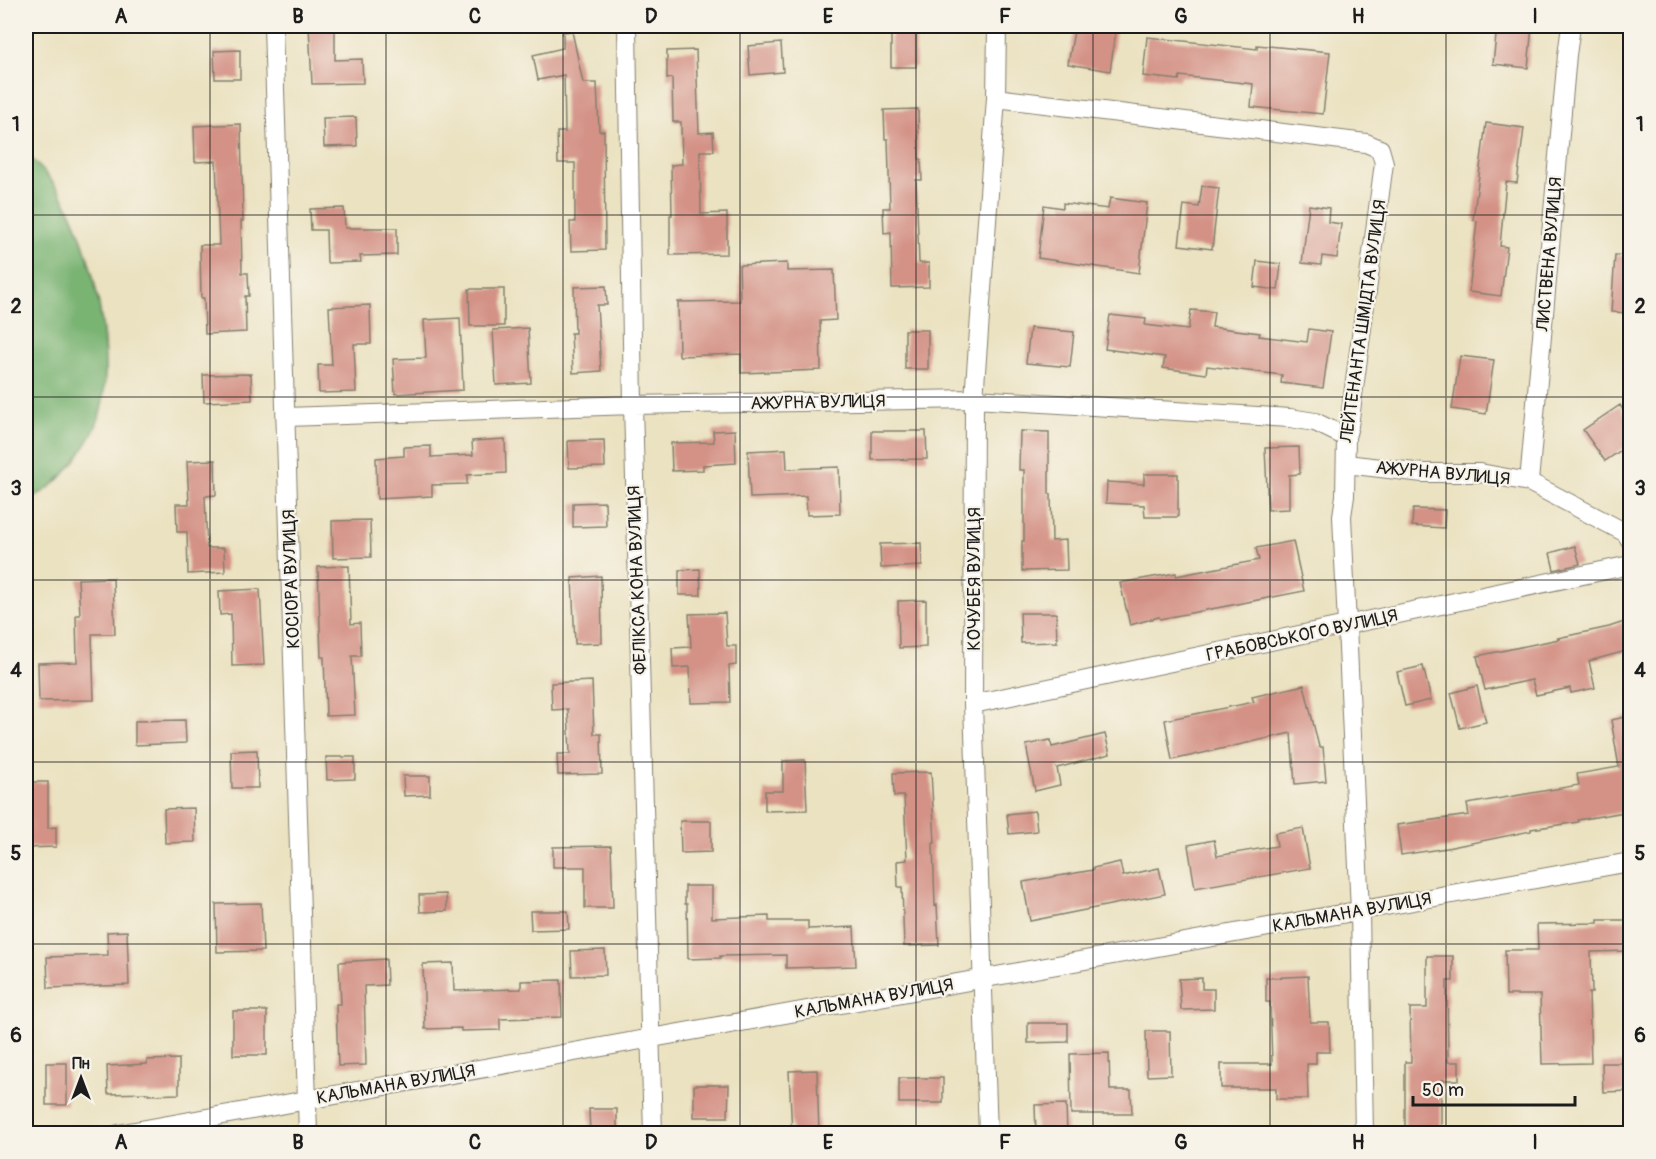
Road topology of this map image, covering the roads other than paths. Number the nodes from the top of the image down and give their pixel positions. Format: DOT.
graph roads {
  1 [pos="273,26"];
  2 [pos="627,26"];
  3 [pos="997,26"];
  4 [pos="1571,26"];
  5 [pos="996,98"];
  6 [pos="974,399"];
  7 [pos="633,405"];
  8 [pos="287,417"];
  9 [pos="1346,437"];
  10 [pos="1346,464"];
  11 [pos="1529,482"];
  12 [pos="1630,540"];
  13 [pos="1630,565"];
  14 [pos="1346,626"];
  15 [pos="973,704"];
  16 [pos="1630,862"];
  17 [pos="1360,910"];
  18 [pos="983,978"];
  19 [pos="650,1038"];
  20 [pos="307,1100"];
  21 [pos="118,1134"];
  22 [pos="308,1134"];
  23 [pos="653,1134"];
  24 [pos="988,1134"];
  25 [pos="1364,1134"];
  1 -- 8 [label="street, КОСІОРА ВУЛИЦЯ"];
  2 -- 7 [label="street, ФЕЛІКСА КОНА ВУЛИЦЯ"];
  3 -- 5 [label="street, КОЧУБЕЯ ВУЛИЦЯ"];
  4 -- 11 [label="street, ЛИСТВЕНА ВУЛИЦЯ"];
  5 -- 6 [label="street, КОЧУБЕЯ ВУЛИЦЯ"];
  5 -- 9 [label="street, ЛЕЙТЕНАНТА ШМІДТА ВУЛИЦЯ"];
  6 -- 7 [label="street, АЖУРНА ВУЛИЦЯ"];
  6 -- 9 [label="street, АЖУРНА ВУЛИЦЯ"];
  6 -- 15 [label="street, КОЧУБЕЯ ВУЛИЦЯ"];
  7 -- 8 [label="street, АЖУРНА ВУЛИЦЯ"];
  7 -- 19 [label="street, ФЕЛІКСА КОНА ВУЛИЦЯ"];
  8 -- 20 [label="street, КОСІОРА ВУЛИЦЯ"];
  9 -- 10 [label="street, ЛЕЙТЕНАНТА ШМІДТА ВУЛИЦЯ"];
  10 -- 11 [label="street, АЖУРНА ВУЛИЦЯ"];
  10 -- 14 [label="street, ЛЕЙТЕНАНТА ШМІДТА ВУЛИЦЯ"];
  11 -- 12 [label="street, АЖУРНА ВУЛИЦЯ"];
  13 -- 14 [label="street, ГРАБОВСЬКОГО ВУЛИЦЯ"];
  14 -- 15 [label="street, ГРАБОВСЬКОГО ВУЛИЦЯ"];
  14 -- 17 [label="street, ЛЕЙТЕНАНТА ШМІДТА ВУЛИЦЯ"];
  15 -- 18 [label="street, КОЧУБЕЯ ВУЛИЦЯ"];
  16 -- 17 [label="street, КАЛЬМАНА ВУЛИЦЯ"];
  17 -- 18 [label="street, КАЛЬМАНА ВУЛИЦЯ"];
  17 -- 25 [label="street, ЛЕЙТЕНАНТА ШМІДТА ВУЛИЦЯ"];
  18 -- 19 [label="street, КАЛЬМАНА ВУЛИЦЯ"];
  18 -- 24 [label="street, КОЧУБЕЯ ВУЛИЦЯ"];
  19 -- 20 [label="street, КАЛЬМАНА ВУЛИЦЯ"];
  19 -- 23 [label="street, ФЕЛІКСА КОНА ВУЛИЦЯ"];
  20 -- 21 [label="street, КАЛЬМАНА ВУЛИЦЯ"];
  20 -- 22 [label="street, КОСІОРА ВУЛИЦЯ"];
}
